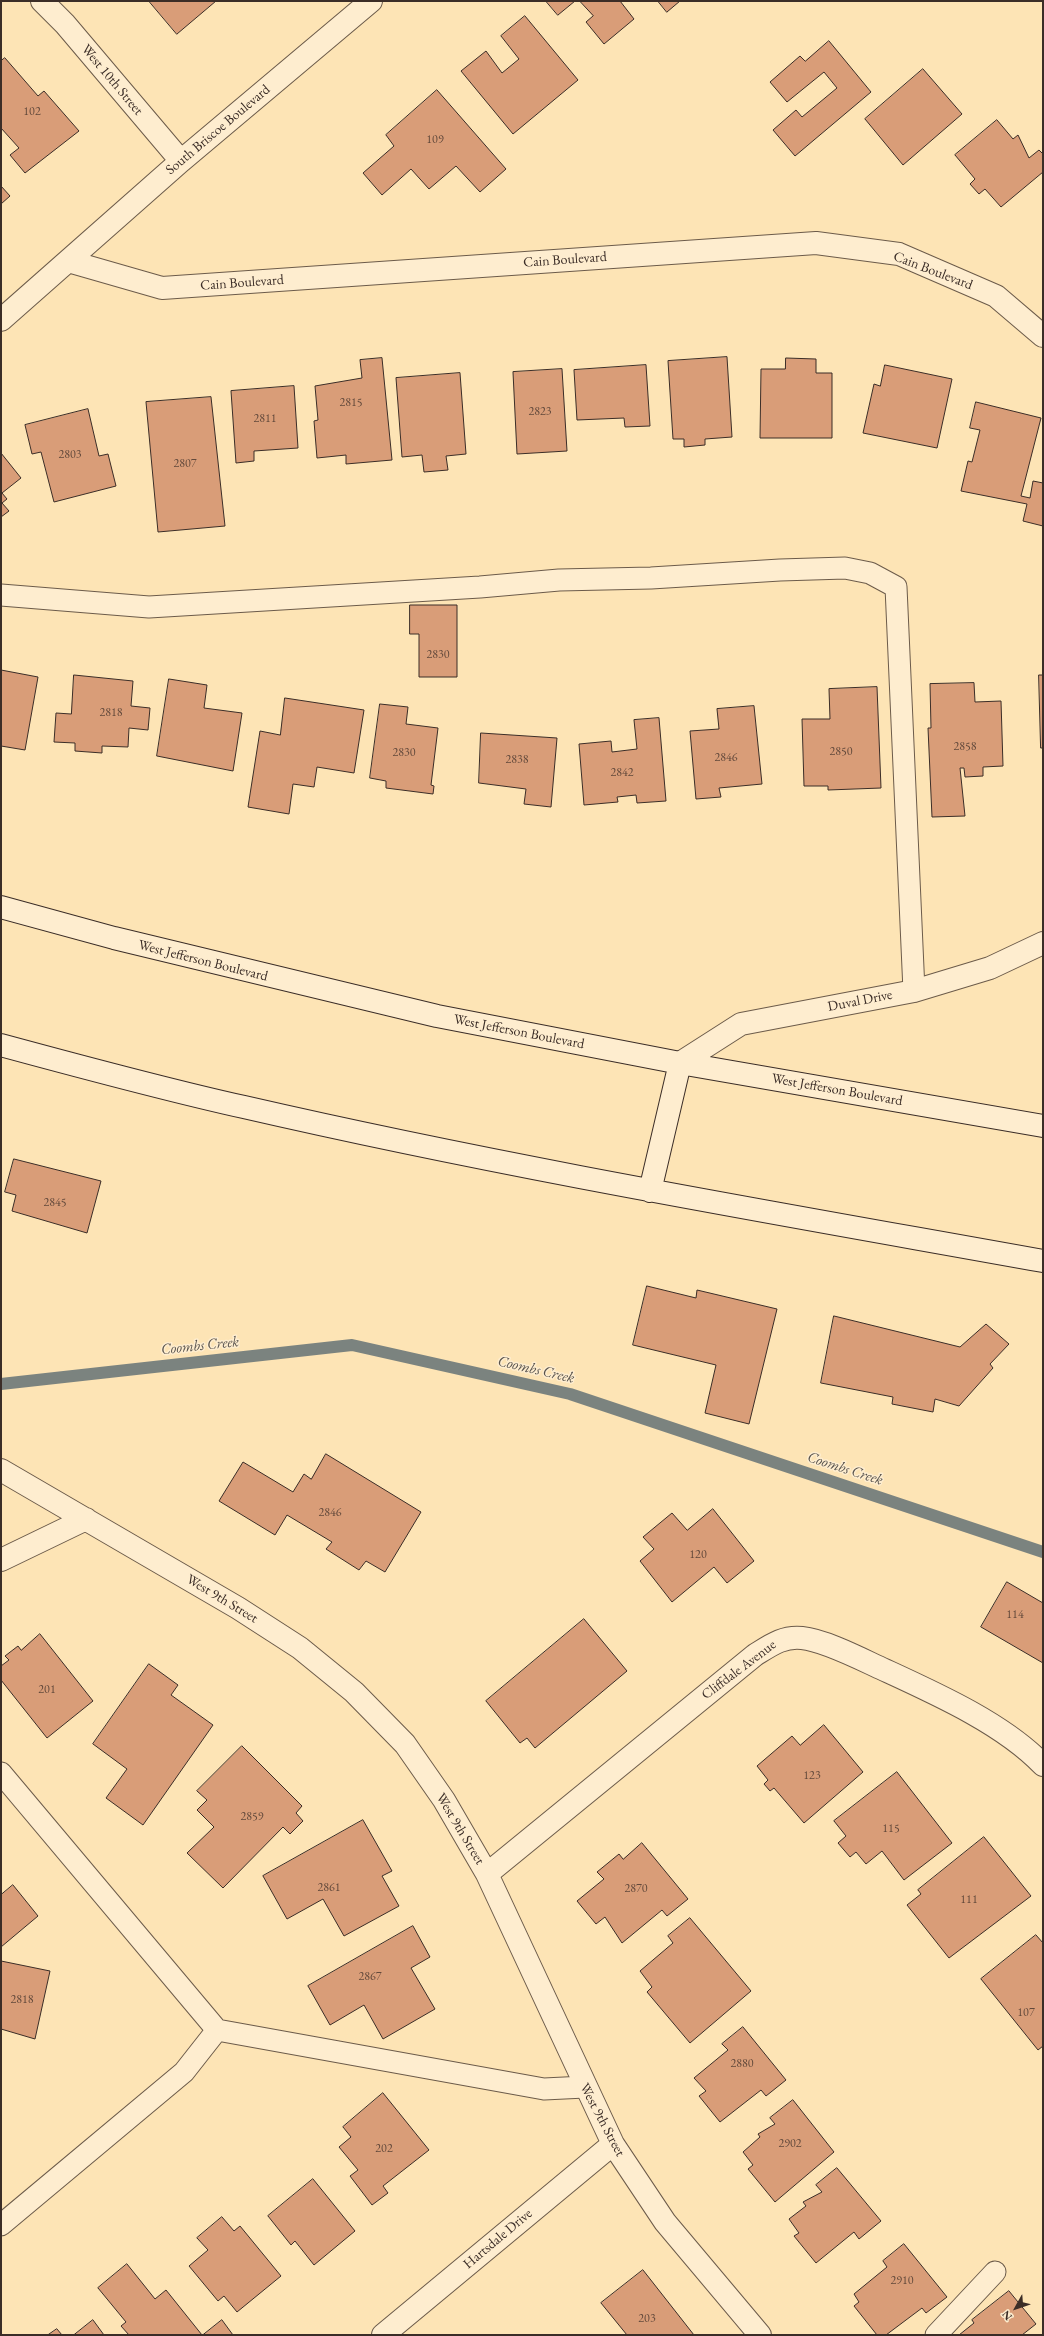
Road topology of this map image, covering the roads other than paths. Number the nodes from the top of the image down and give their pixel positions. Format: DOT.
graph roads {
  1 [pos="42,1"];
  2 [pos="371,1"];
  3 [pos="181,161"];
  4 [pos="68,262"];
  5 [pos="1,320"];
  6 [pos="1043,336"];
  7 [pos="1,595"];
  8 [pos="1,907"];
  9 [pos="1043,943"];
  10 [pos="914,991"];
  11 [pos="1,1045"];
  12 [pos="680,1063"];
  13 [pos="1043,1126"];
  14 [pos="650,1191"];
  15 [pos="1043,1261"];
  16 [pos="1,1470"];
  17 [pos="86,1519"];
  18 [pos="1,1560"];
  19 [pos="1043,1765"];
  20 [pos="1,1773"];
  21 [pos="487,1874"];
  22 [pos="216,2030"];
  23 [pos="585,2087"];
  24 [pos="613,2144"];
  25 [pos="1,2225"];
  26 [pos="994,2272"];
  27 [pos="383,2335"];
  28 [pos="760,2335"];
  29 [pos="936,2335"];
  1 -- 3 [label="street, West 10th Street"];
  2 -- 3 [label="street, South Briscoe Boulevard"];
  3 -- 4 [label="street, South Briscoe Boulevard"];
  4 -- 5 [label="street, South Briscoe Boulevard"];
  4 -- 6 [label="street, Cain Boulevard"];
  7 -- 10 [label="lane"];
  8 -- 12 [label="street, West Jefferson Boulevard"];
  9 -- 10 [label="street, Duval Drive"];
  10 -- 12 [label="street, Duval Drive"];
  11 -- 14 [label="street"];
  12 -- 13 [label="street, West Jefferson Boulevard"];
  12 -- 14 [label="street"];
  14 -- 15 [label="street"];
  16 -- 17 [label="street, West 9th Street"];
  17 -- 18 [label="street"];
  17 -- 21 [label="street, West 9th Street"];
  19 -- 21 [label="street, Cliffdale Avenue"];
  20 -- 22 [label="lane"];
  21 -- 23 [label="street, West 9th Street"];
  22 -- 23 [label="lane"];
  22 -- 25 [label="lane"];
  23 -- 24 [label="street, West 9th Street"];
  24 -- 27 [label="street, Hartsdale Drive"];
  24 -- 28 [label="street, West 9th Street"];
  26 -- 29 [label="lane"];
}
